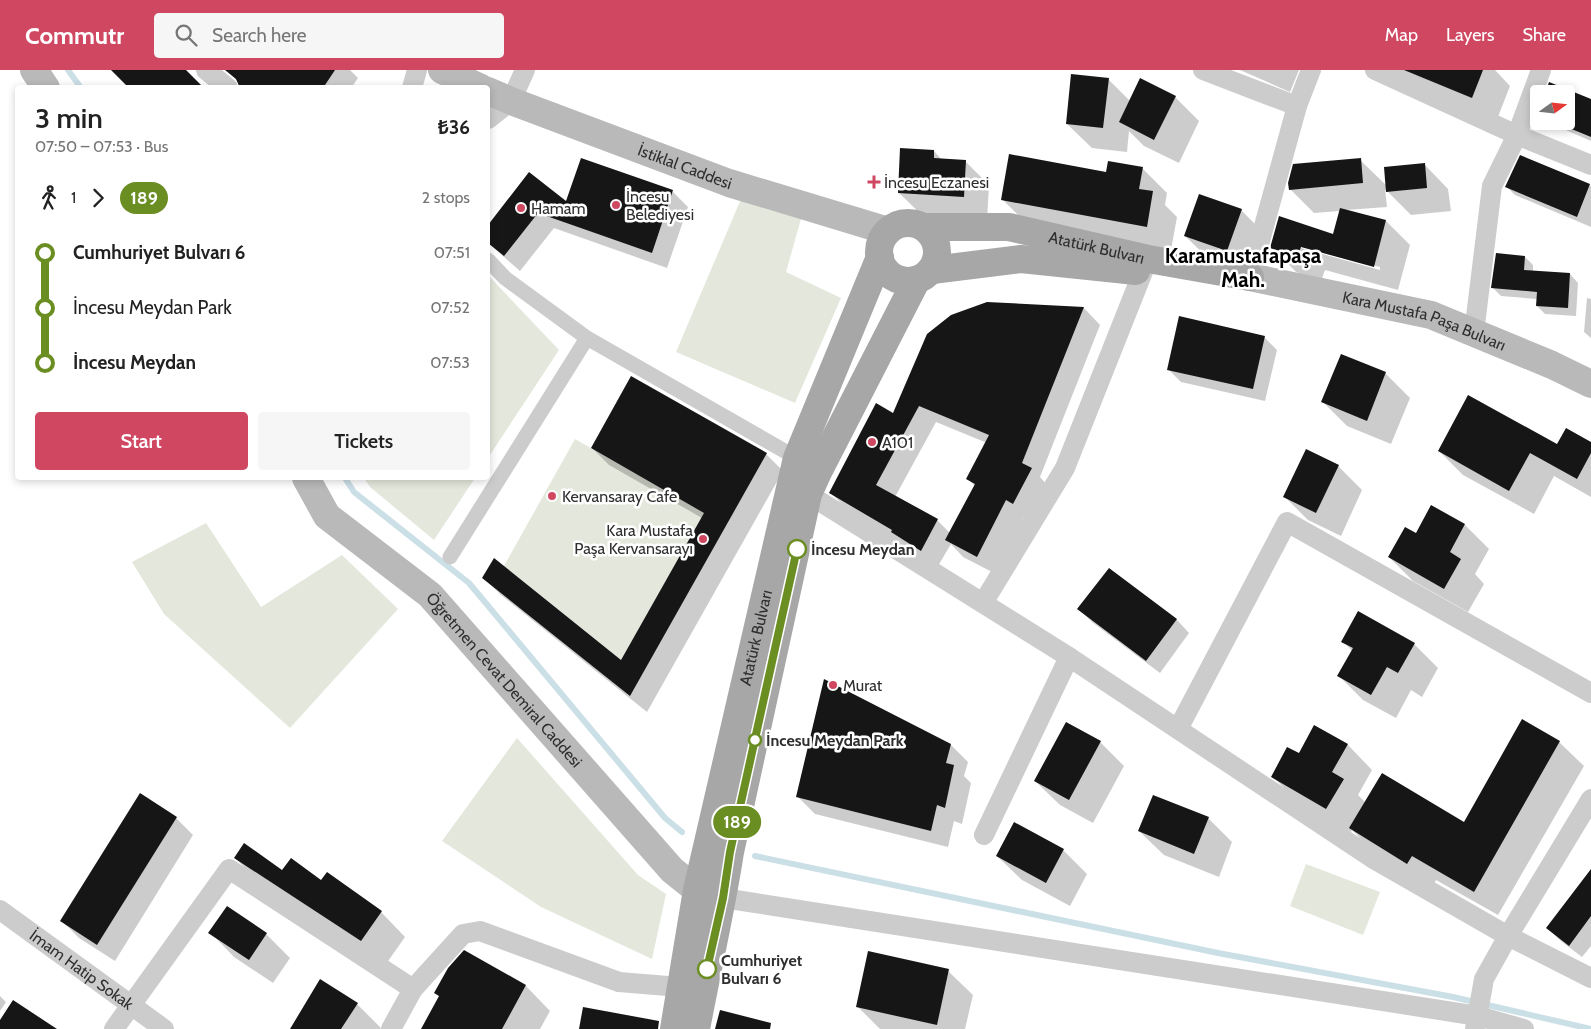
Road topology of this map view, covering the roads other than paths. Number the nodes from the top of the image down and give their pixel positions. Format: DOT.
graph roads {
  1 [pos="34,70"];
  2 [pos="206,70"];
  3 [pos="417,70"];
  4 [pos="442,70"];
  5 [pos="525,70"];
  6 [pos="1203,70"];
  7 [pos="1312,70"];
  8 [pos="1376,70"];
  9 [pos="1542,70"];
  10 [pos="44,85"];
  11 [pos="224,85"];
  12 [pos="413,85"];
  13 [pos="474,85"];
  14 [pos="499,96"];
  15 [pos="1297,106"];
  16 [pos="490,115"];
  17 [pos="1517,135"];
  18 [pos="1591,165"];
  19 [pos="924,227"];
  20 [pos="888,231"];
  21 [pos="880,257"];
  22 [pos="490,262"];
  23 [pos="1145,265"];
  24 [pos="924,275"];
  25 [pos="1250,277"];
  26 [pos="1474,333"];
  27 [pos="586,338"];
  28 [pos="1591,384"];
  29 [pos="808,474"];
  30 [pos="307,480"];
  31 [pos="450,557"];
  32 [pos="983,603"];
  33 [pos="1070,657"];
  34 [pos="1591,694"];
  35 [pos="1178,729"];
  36 [pos="1591,799"];
  37 [pos="984,835"];
  38 [pos="697,890"];
  39 [pos="723,898"];
  40 [pos="0,910"];
  41 [pos="1508,936"];
  42 [pos="1591,978"];
  43 [pos="680,987"];
  44 [pos="413,989"];
  45 [pos="131,1005"];
  46 [pos="1476,1023"];
  47 [pos="114,1029"];
  48 [pos="164,1029"];
  49 [pos="391,1029"];
  50 [pos="674,1029"];
  51 [pos="696,1029"];
  52 [pos="1524,1029"];
  1 -- 10 [label="main road"];
  2 -- 11 [label="street"];
  3 -- 12 [label="street"];
  4 -- 13 [label="main road"];
  5 -- 14 [label="street"];
  6 -- 15 [label="street"];
  7 -- 15 [label="street"];
  8 -- 17 [label="street"];
  9 -- 17 [label="street"];
  14 -- 16 [label="street"];
  14 -- 20 [label="main road, İstiklal Caddesi"];
  15 -- 25 [label="street"];
  17 -- 18 [label="street"];
  17 -- 26 [label="street"];
  19 -- 20 [label="main road, Atatürk Bulvarı"];
  19 -- 23 [label="main road, Atatürk Bulvarı"];
  19 -- 24 [label="main road, Atatürk Bulvarı"];
  20 -- 21 [label="main road, Atatürk Bulvarı"];
  21 -- 24 [label="main road, Atatürk Bulvarı"];
  21 -- 29 [label="main road, Atatürk Bulvarı"];
  22 -- 27 [label="street"];
  23 -- 24 [label="main road, Atatürk Bulvarı"];
  23 -- 25 [label="main road, Atatürk Bulvarı"];
  23 -- 32 [label="street"];
  24 -- 29 [label="main road, Atatürk Bulvarı"];
  25 -- 26 [label="main road, Kara Mustafa Paşa Bulvarı"];
  26 -- 28 [label="main road, Kara Mustafa Paşa Bulvarı"];
  27 -- 29 [label="street"];
  27 -- 31 [label="street"];
  29 -- 32 [label="street"];
  29 -- 38 [label="main road, Atatürk Bulvarı"];
  29 -- 39 [label="main road, Atatürk Bulvarı"];
  30 -- 38 [label="main road, Öğretmen Cevat Demiral Caddesi"];
  32 -- 33 [label="street"];
  33 -- 35 [label="street"];
  33 -- 37 [label="street"];
  34 -- 35 [label="street"];
  35 -- 41 [label="street"];
  36 -- 41 [label="street"];
  38 -- 43 [label="main road, Atatürk Bulvarı"];
  39 -- 46 [label="street"];
  39 -- 51 [label="main road, Atatürk Bulvarı"];
  40 -- 45 [label="street, İmam Hatip Sokak"];
  41 -- 42 [label="street"];
  41 -- 46 [label="street"];
  43 -- 44 [label="street"];
  43 -- 50 [label="main road, Atatürk Bulvarı"];
  44 -- 45 [label="street"];
  44 -- 49 [label="street"];
  45 -- 47 [label="street"];
  45 -- 48 [label="street, İmam Hatip Sokak"];
  46 -- 52 [label="street"];
}
